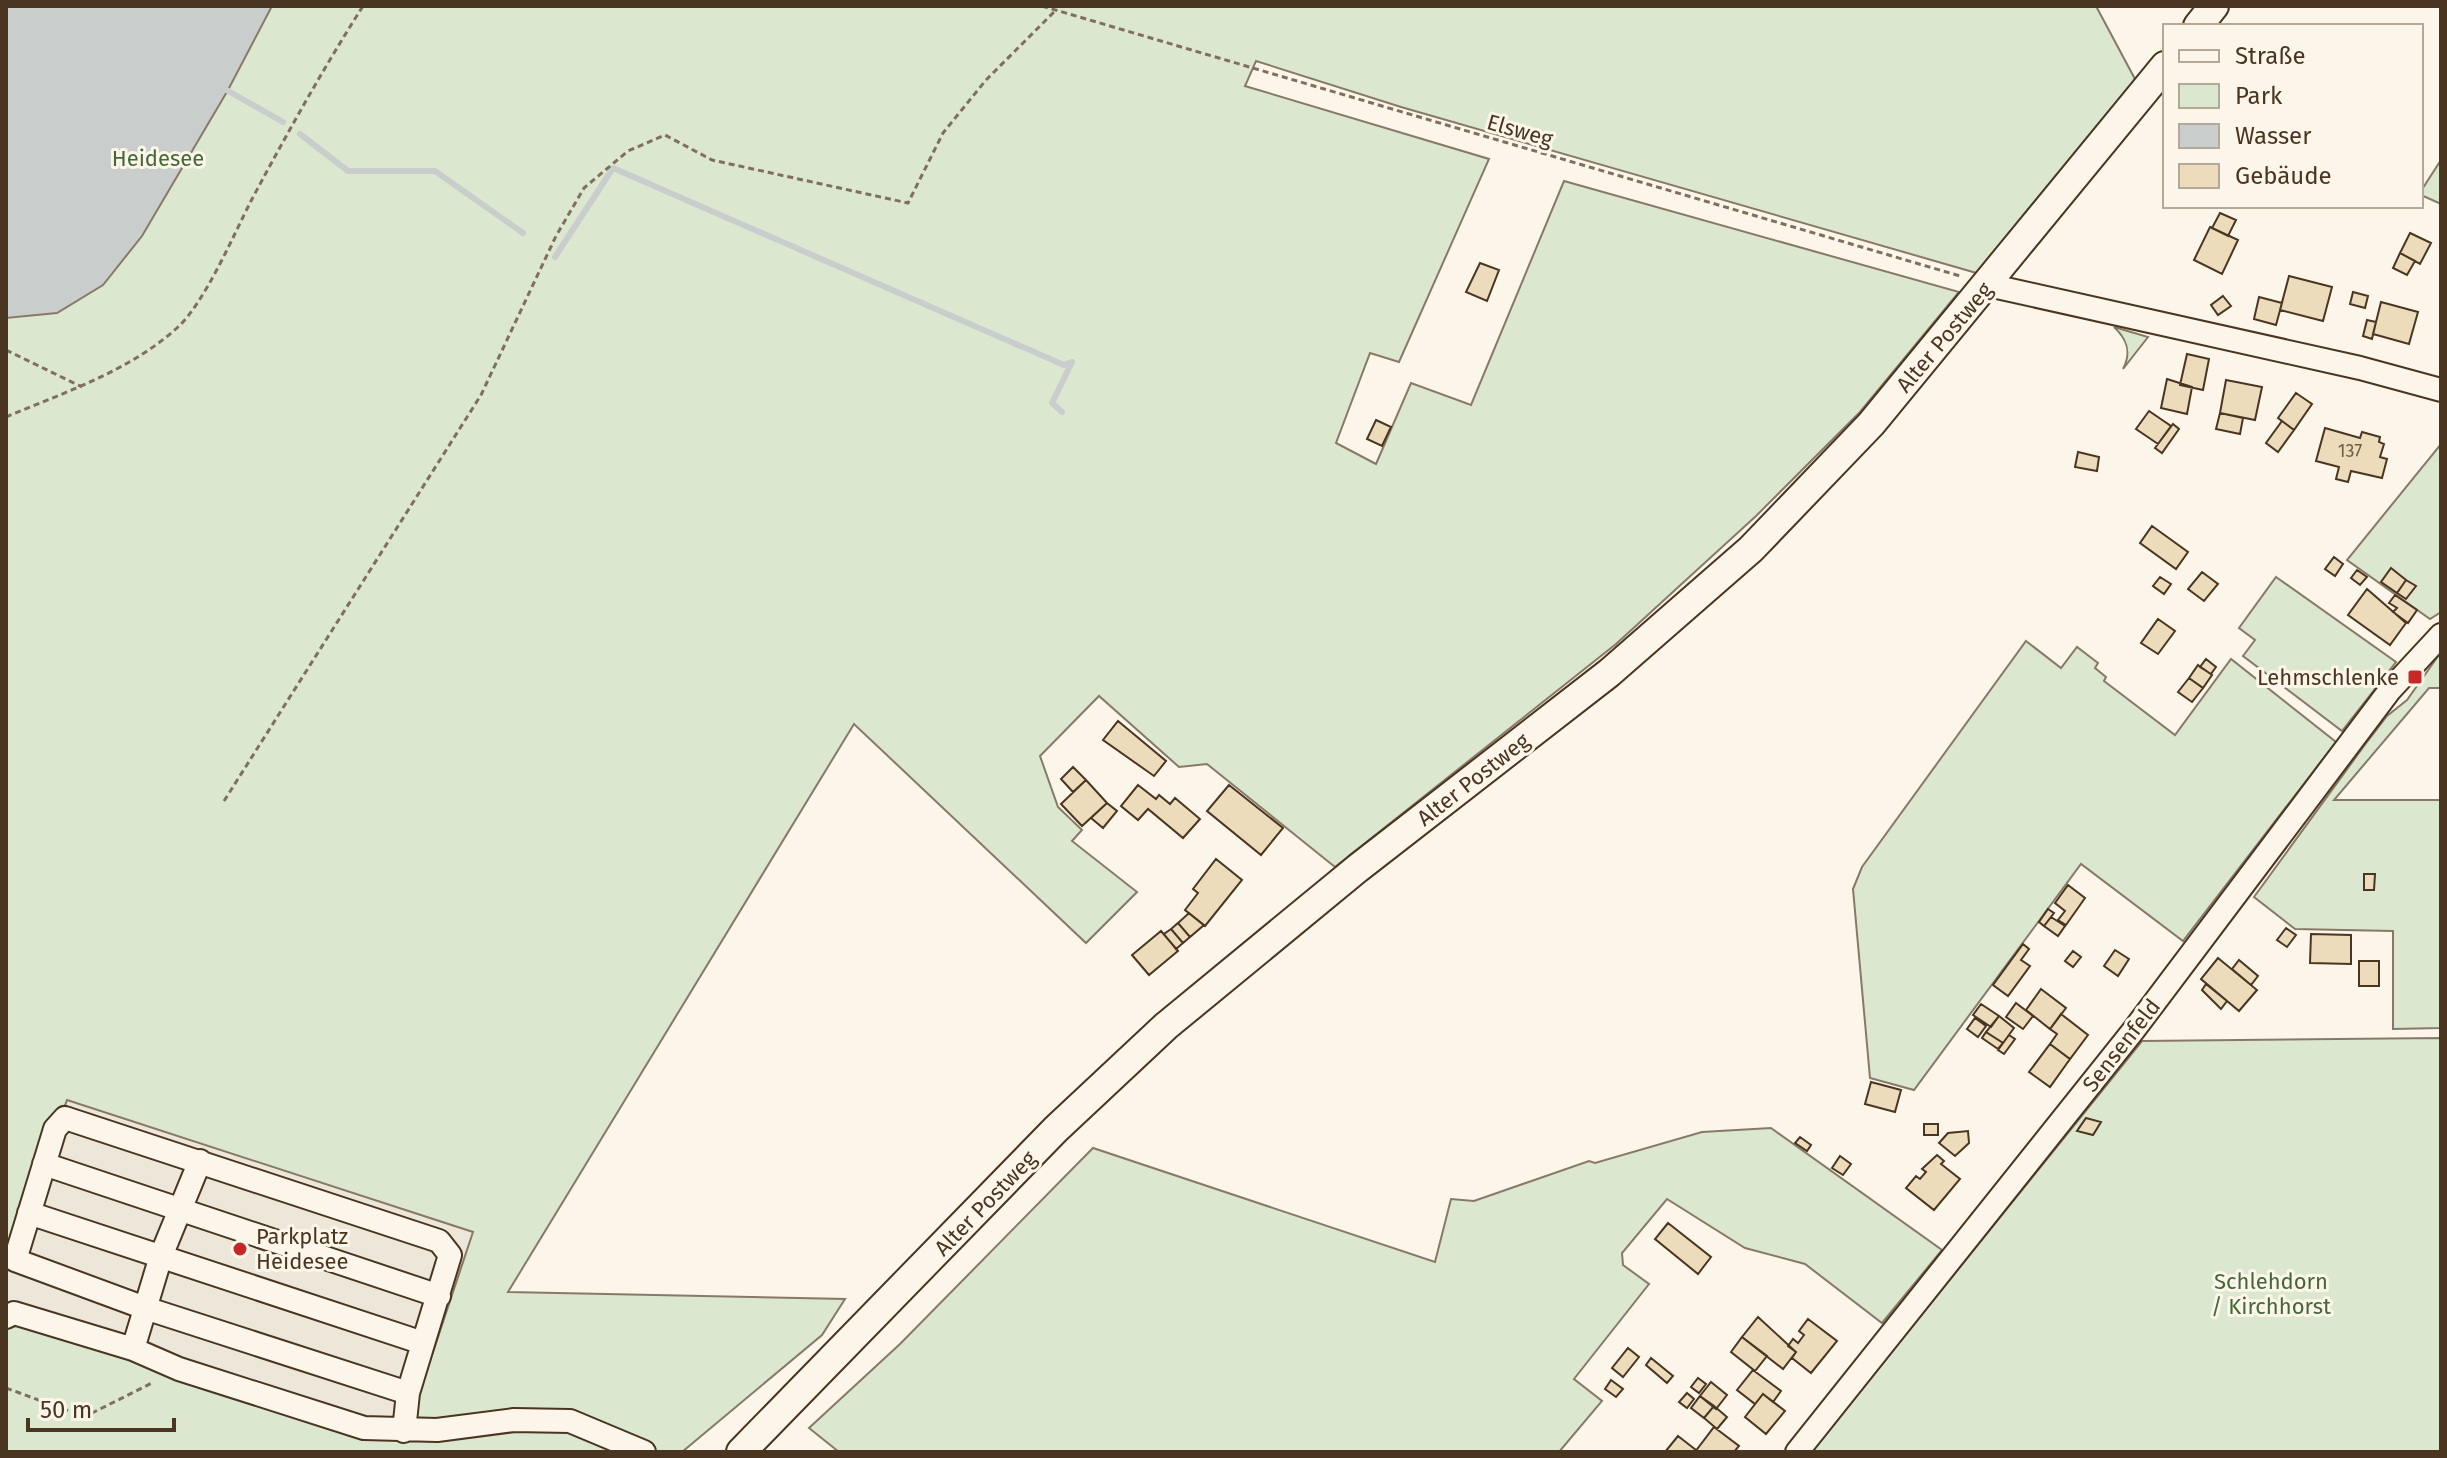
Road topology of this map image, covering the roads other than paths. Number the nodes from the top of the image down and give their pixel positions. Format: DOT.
graph roads {
  1 [pos="2214,6"];
  2 [pos="2200,24"];
  3 [pos="2163,68"];
  4 [pos="1988,285"];
  5 [pos="2441,390"];
  6 [pos="2441,635"];
  7 [pos="200,1161"];
  8 [pos="44,1164"];
  9 [pos="179,1210"];
  10 [pos="29,1213"];
  11 [pos="161,1256"];
  12 [pos="439,1296"];
  13 [pos="145,1308"];
  14 [pos="6,1317"];
  15 [pos="423,1343"];
  16 [pos="133,1349"];
  17 [pos="408,1393"];
  18 [pos="404,1431"];
  19 [pos="644,1452"];
  20 [pos="741,1452"];
  21 [pos="1797,1452"];
  1 -- 2 [label="main road"];
  3 -- 4 [label="main road, Alter Postweg"];
  4 -- 5 [label="street"];
  4 -- 20 [label="main road, Alter Postweg"];
  6 -- 21 [label="street, Sensenfeld"];
  7 -- 8 [label="street"];
  7 -- 9 [label="street"];
  7 -- 12 [label="street"];
  8 -- 9 [label="street"];
  8 -- 10 [label="street"];
  9 -- 11 [label="street"];
  9 -- 12 [label="street"];
  10 -- 11 [label="street"];
  10 -- 13 [label="street"];
  11 -- 13 [label="street"];
  11 -- 15 [label="street"];
  12 -- 15 [label="street"];
  13 -- 16 [label="street"];
  13 -- 17 [label="street"];
  14 -- 16 [label="street"];
  15 -- 17 [label="street"];
  16 -- 18 [label="street"];
  17 -- 18 [label="street"];
  18 -- 19 [label="street"];
}
